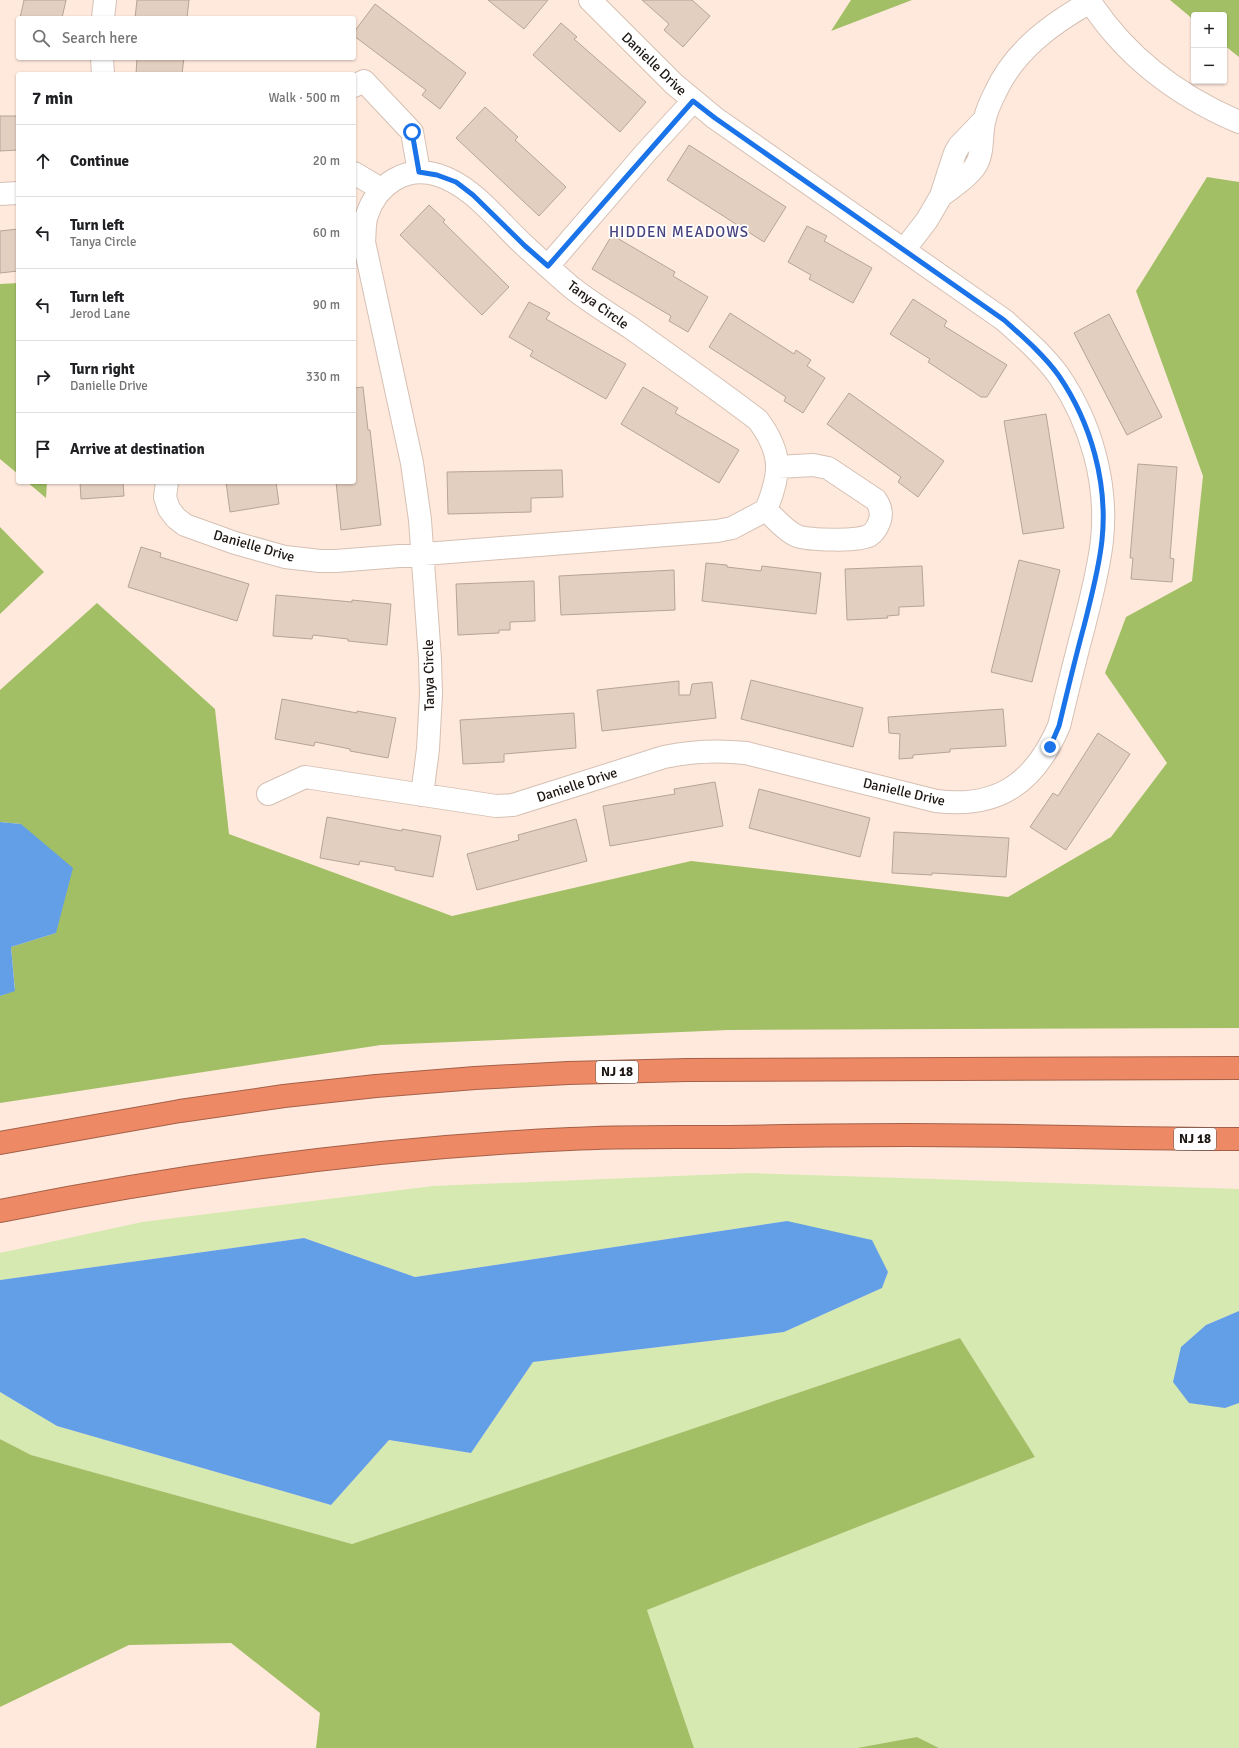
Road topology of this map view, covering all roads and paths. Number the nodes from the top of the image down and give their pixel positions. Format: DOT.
graph roads {
  1 [pos="105,0"];
  2 [pos="590,0"];
  3 [pos="1089,1"];
  4 [pos="103,16"];
  5 [pos="102,60"];
  6 [pos="103,72"];
  7 [pos="356,85"];
  8 [pos="693,101"];
  9 [pos="1239,122"];
  10 [pos="419,172"];
  11 [pos="356,174"];
  12 [pos="382,189"];
  13 [pos="16,193"];
  14 [pos="0,194"];
  15 [pos="904,250"];
  16 [pos="548,266"];
  17 [pos="778,467"];
  18 [pos="167,484"];
  19 [pos="766,510"];
  20 [pos="422,554"];
  21 [pos="268,794"];
  22 [pos="422,795"];
  23 [pos="1239,1068"];
  24 [pos="1239,1139"];
  25 [pos="0,1143"];
  26 [pos="0,1211"];
  1 -- 4 [label="street"];
  2 -- 8 [label="street, Danielle Drive"];
  3 -- 9 [label="street"];
  3 -- 15 [label="street"];
  5 -- 6 [label="street"];
  7 -- 10 [label="street"];
  8 -- 15 [label="street, Danielle Drive"];
  8 -- 16 [label="street"];
  10 -- 12 [label="street, Tanya Circle"];
  10 -- 16 [label="street, Tanya Circle"];
  11 -- 12 [label="street"];
  12 -- 20 [label="street, Tanya Circle"];
  13 -- 14 [label="street"];
  15 -- 22 [label="street, Danielle Drive"];
  16 -- 17 [label="street, Tanya Circle"];
  17 -- 19 [label="street, Tanya Circle"];
  17 -- 19 [label="street"];
  18 -- 20 [label="street, Danielle Drive"];
  19 -- 20 [label="street"];
  20 -- 22 [label="street, Tanya Circle"];
  21 -- 22 [label="street, Danielle Drive"];
  23 -- 25 [label="highway, NJ 18"];
  24 -- 26 [label="highway, NJ 18"];
}
